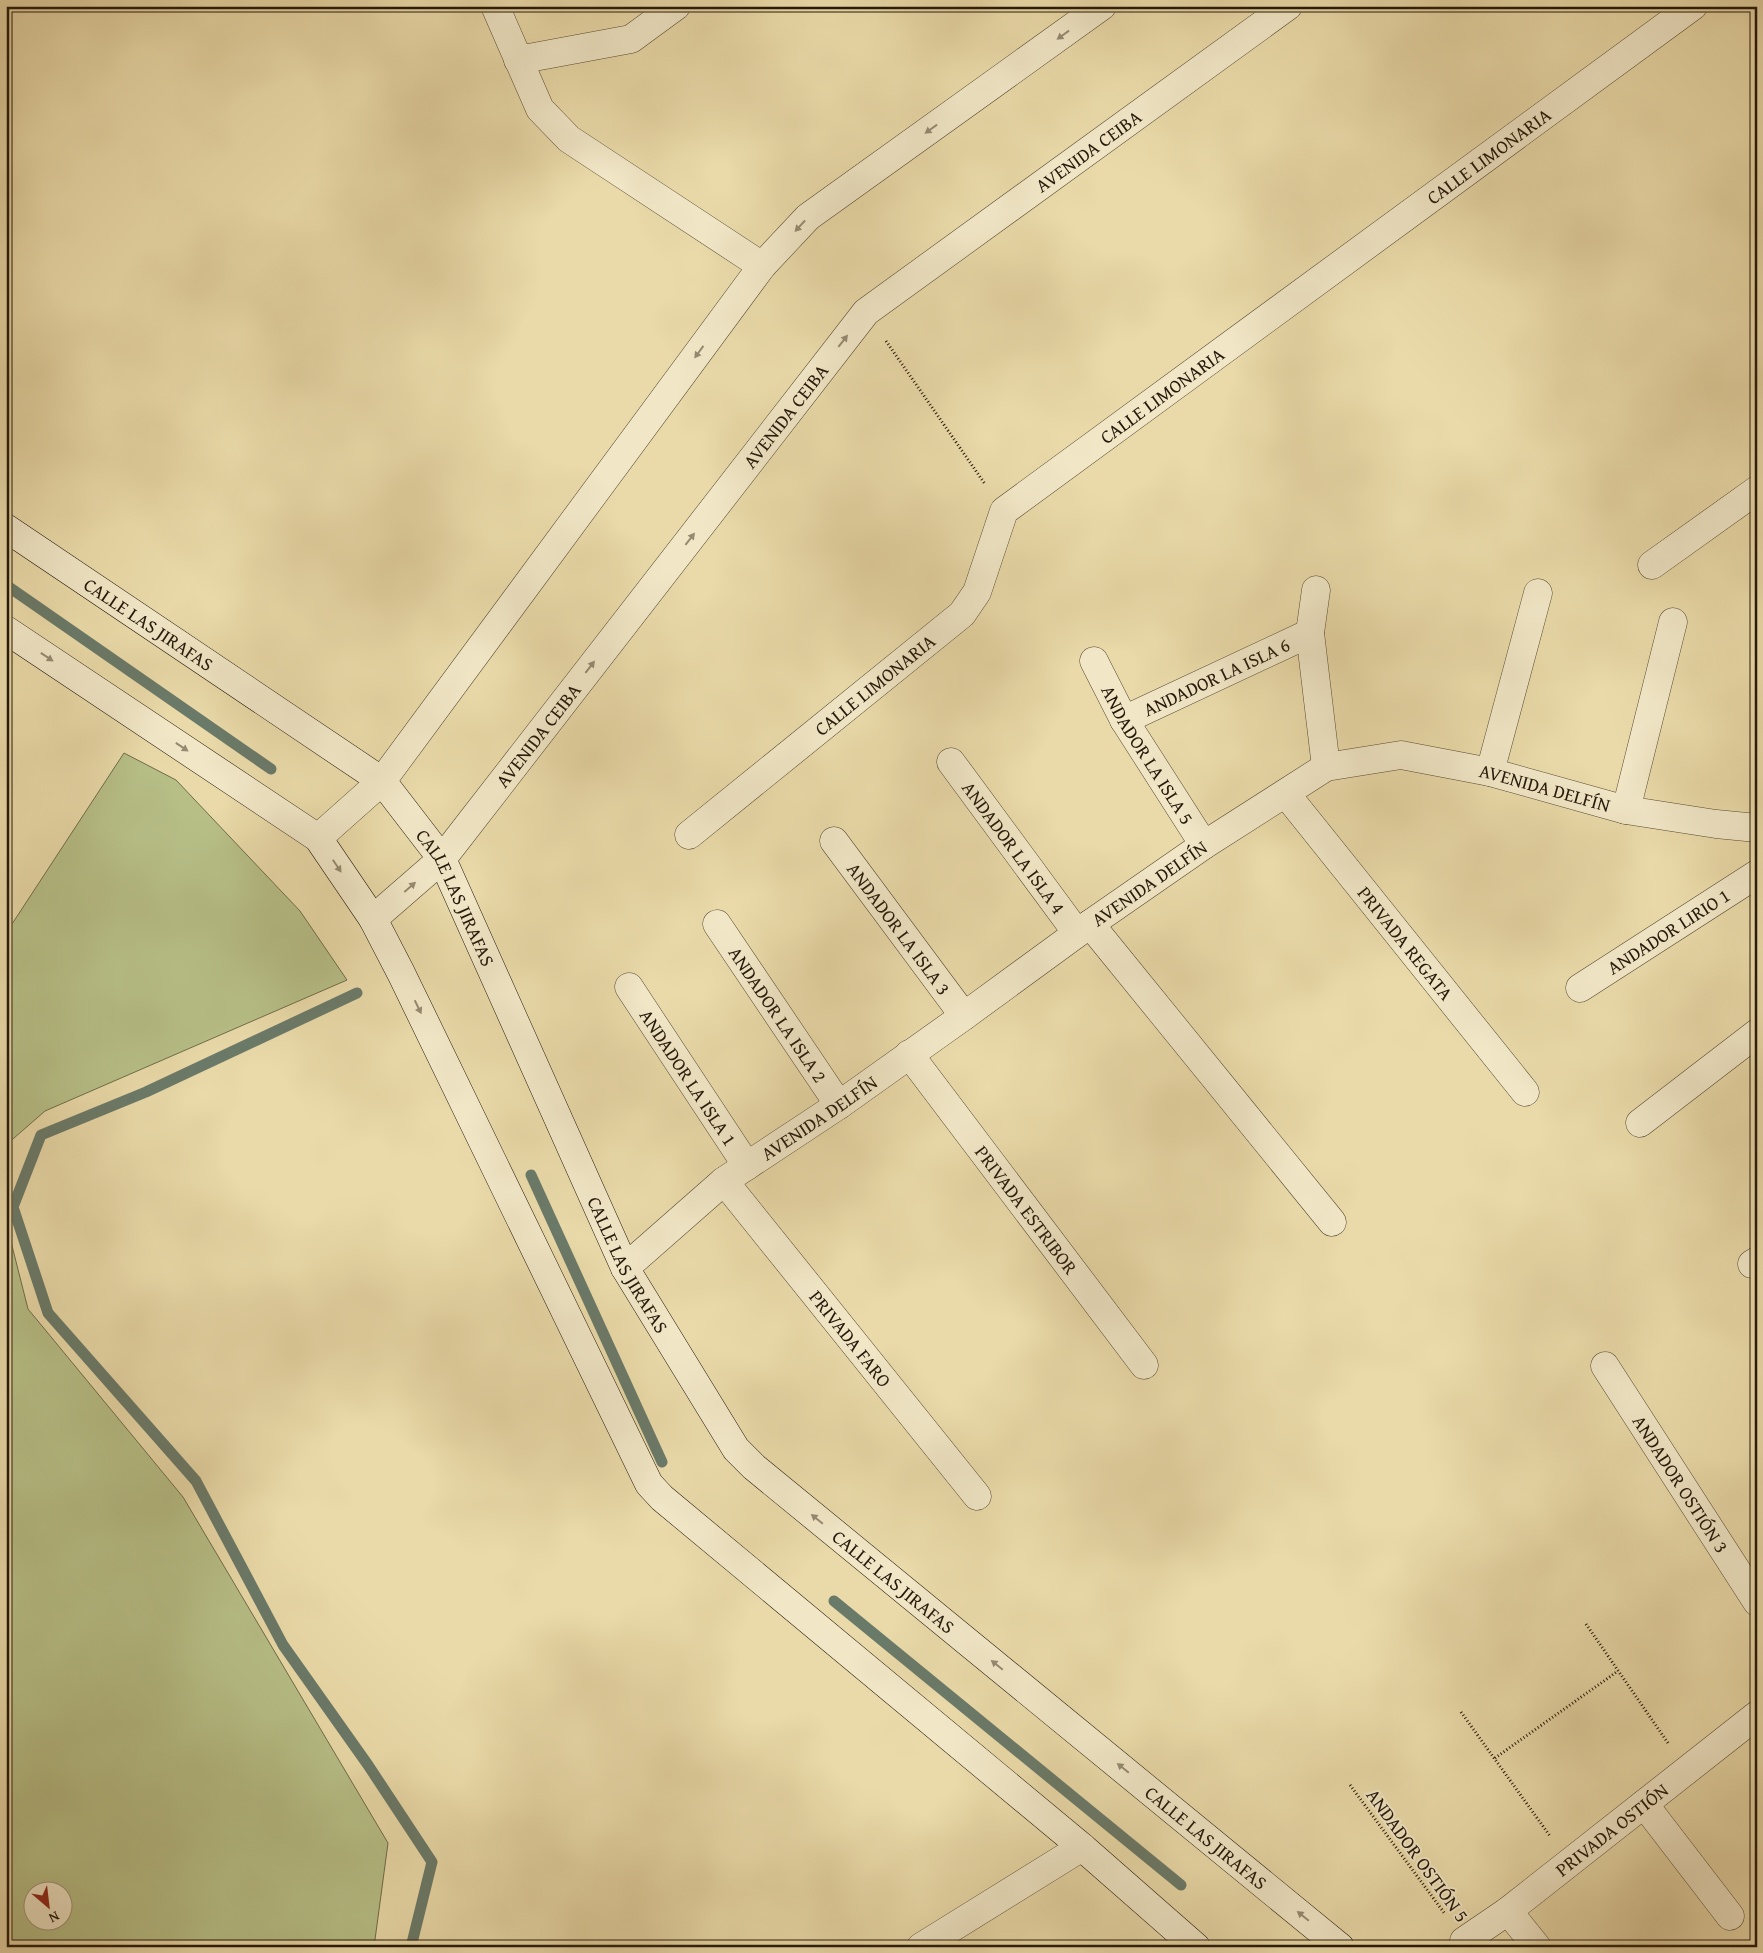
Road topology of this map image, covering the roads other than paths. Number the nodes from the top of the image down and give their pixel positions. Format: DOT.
graph roads {
  1 [pos="495,6"];
  2 [pos="676,6"];
  3 [pos="1102,6"];
  4 [pos="1288,6"];
  5 [pos="1693,6"];
  6 [pos="518,60"];
  7 [pos="762,266"];
  8 [pos="1757,490"];
  9 [pos="6,528"];
  10 [pos="1652,565"];
  11 [pos="1316,590"];
  12 [pos="1538,593"];
  13 [pos="1674,622"];
  14 [pos="6,630"];
  15 [pos="1310,632"];
  16 [pos="1094,661"];
  17 [pos="1124,720"];
  18 [pos="951,762"];
  19 [pos="1326,767"];
  20 [pos="1490,772"];
  21 [pos="382,781"];
  22 [pos="1286,794"];
  23 [pos="1626,810"];
  24 [pos="1716,824"];
  25 [pos="1757,828"];
  26 [pos="689,835"];
  27 [pos="318,838"];
  28 [pos="834,840"];
  29 [pos="1204,845"];
  30 [pos="1757,846"];
  31 [pos="442,859"];
  32 [pos="1757,874"];
  33 [pos="373,918"];
  34 [pos="717,924"];
  35 [pos="1083,928"];
  36 [pos="630,988"];
  37 [pos="1580,988"];
  38 [pos="964,1016"];
  39 [pos="1757,1033"];
  40 [pos="908,1054"];
  41 [pos="1525,1092"];
  42 [pos="838,1105"];
  43 [pos="1640,1123"];
  44 [pos="746,1166"];
  45 [pos="724,1181"];
  46 [pos="1332,1222"];
  47 [pos="625,1268"];
  48 [pos="1144,1365"];
  49 [pos="1605,1366"];
  50 [pos="977,1496"];
  51 [pos="1757,1602"];
  52 [pos="1757,1715"];
  53 [pos="1644,1804"];
  54 [pos="1082,1847"];
  55 [pos="1508,1911"];
  56 [pos="1730,1916"];
  57 [pos="1464,1941"];
  58 [pos="921,1947"];
  59 [pos="1196,1947"];
  60 [pos="1340,1947"];
  61 [pos="1537,1947"];
  1 -- 6 [label="street"];
  2 -- 6 [label="street"];
  3 -- 7 [label="street, one-way"];
  31 -- 4 [label="street, AVENIDA CEIBA, one-way"];
  5 -- 26 [label="street, CALLE LIMONARIA"];
  6 -- 7 [label="street"];
  7 -- 21 [label="street, one-way"];
  8 -- 10 [label="street"];
  9 -- 21 [label="street, CALLE LAS JIRAFAS"];
  11 -- 15 [label="street"];
  12 -- 20 [label="street"];
  13 -- 23 [label="street"];
  14 -- 27 [label="street, one-way"];
  15 -- 17 [label="street, ANDADOR LA ISLA 6"];
  15 -- 19 [label="street"];
  16 -- 17 [label="street, ANDADOR LA ISLA 5"];
  17 -- 29 [label="street, ANDADOR LA ISLA 5"];
  18 -- 35 [label="street, ANDADOR LA ISLA 4"];
  19 -- 20 [label="street, AVENIDA DELFÍN"];
  19 -- 22 [label="street, AVENIDA DELFÍN"];
  20 -- 23 [label="street, AVENIDA DELFÍN"];
  21 -- 27 [label="street"];
  21 -- 31 [label="street, CALLE LAS JIRAFAS"];
  22 -- 29 [label="street, AVENIDA DELFÍN"];
  22 -- 41 [label="street, PRIVADA REGATA"];
  23 -- 24 [label="street, AVENIDA DELFÍN"];
  24 -- 25 [label="street, AVENIDA DELFÍN"];
  24 -- 30 [label="street"];
  27 -- 33 [label="street, one-way"];
  28 -- 38 [label="street, ANDADOR LA ISLA 3"];
  29 -- 35 [label="street, AVENIDA DELFÍN"];
  33 -- 31 [label="street, AVENIDA CEIBA, one-way"];
  31 -- 47 [label="street, CALLE LAS JIRAFAS"];
  32 -- 37 [label="street, ANDADOR LIRIO 1"];
  33 -- 54 [label="street, one-way"];
  34 -- 42 [label="street, ANDADOR LA ISLA 2"];
  35 -- 38 [label="street, AVENIDA DELFÍN"];
  35 -- 46 [label="street"];
  36 -- 44 [label="street, ANDADOR LA ISLA 1"];
  38 -- 40 [label="street, AVENIDA DELFÍN"];
  39 -- 43 [label="street"];
  40 -- 42 [label="street, AVENIDA DELFÍN"];
  40 -- 48 [label="street, PRIVADA ESTRIBOR"];
  42 -- 44 [label="street, AVENIDA DELFÍN"];
  44 -- 45 [label="street, AVENIDA DELFÍN"];
  45 -- 47 [label="street, AVENIDA DELFÍN"];
  45 -- 50 [label="street, PRIVADA FARO"];
  60 -- 47 [label="street, CALLE LAS JIRAFAS, one-way"];
  49 -- 51 [label="street, ANDADOR OSTIÓN 3"];
  52 -- 53 [label="street, PRIVADA OSTIÓN"];
  53 -- 55 [label="street, PRIVADA OSTIÓN"];
  53 -- 56 [label="street"];
  54 -- 58 [label="street"];
  54 -- 59 [label="street"];
  55 -- 57 [label="street, PRIVADA OSTIÓN"];
  55 -- 61 [label="street"];
}
